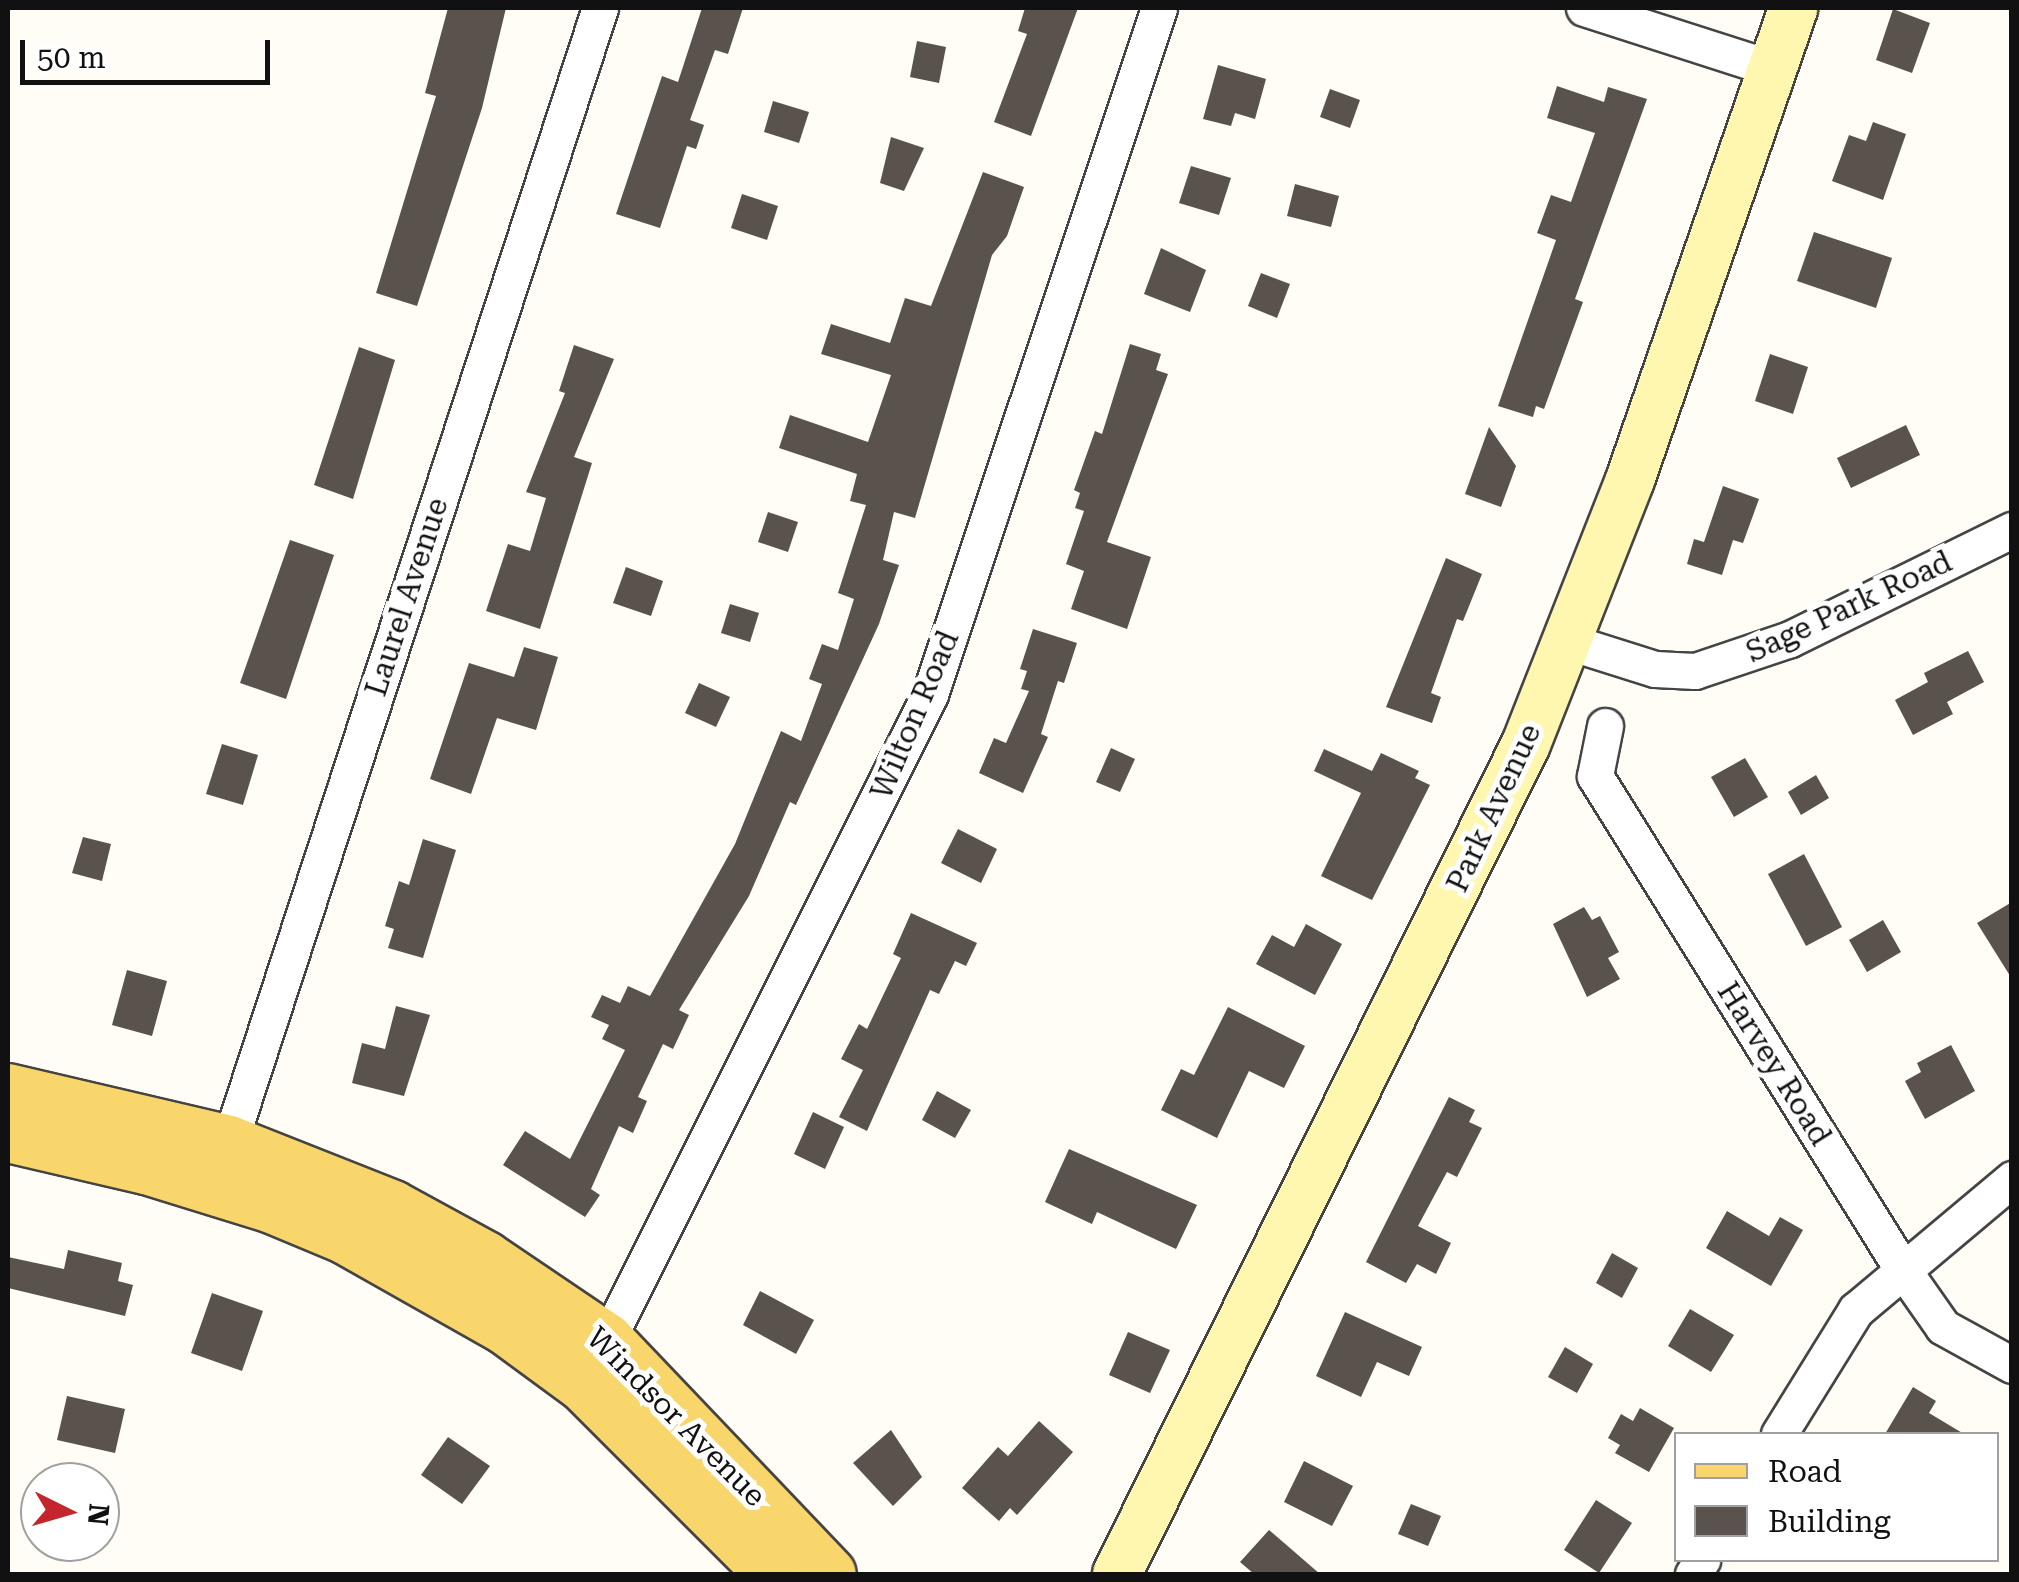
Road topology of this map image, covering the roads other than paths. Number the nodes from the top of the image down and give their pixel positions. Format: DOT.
graph roads {
  1 [pos="600,8"];
  2 [pos="1160,8"];
  3 [pos="1584,8"];
  4 [pos="1794,8"];
  5 [pos="1774,69"];
  6 [pos="2012,530"];
  7 [pos="1566,641"];
  8 [pos="1605,726"];
  9 [pos="8,1090"];
  10 [pos="8,1136"];
  11 [pos="222,1164"];
  12 [pos="2012,1179"];
  13 [pos="1900,1267"];
  14 [pos="608,1340"];
  15 [pos="2012,1365"];
  16 [pos="584,1386"];
  17 [pos="1780,1432"];
  18 [pos="772,1574"];
  19 [pos="830,1574"];
  20 [pos="1117,1574"];
  1 -- 11 [label="street, Laurel Avenue"];
  2 -- 14 [label="street, Wilton Road"];
  3 -- 5 [label="street"];
  4 -- 5 [label="main road, Park Avenue"];
  5 -- 7 [label="main road, Park Avenue"];
  6 -- 7 [label="street, Sage Park Road"];
  7 -- 20 [label="main road, Park Avenue"];
  8 -- 13 [label="street, Harvey Road"];
  9 -- 11 [label="main road, Windsor Avenue"];
  10 -- 11 [label="main road, Windsor Avenue"];
  11 -- 14 [label="main road, Windsor Avenue"];
  11 -- 16 [label="main road, Windsor Avenue"];
  12 -- 13 [label="street"];
  13 -- 15 [label="street, Harvey Road"];
  13 -- 17 [label="street"];
  14 -- 16 [label="street, Wilton Road"];
  14 -- 19 [label="main road, Windsor Avenue"];
  16 -- 18 [label="main road, Windsor Avenue"];
}
